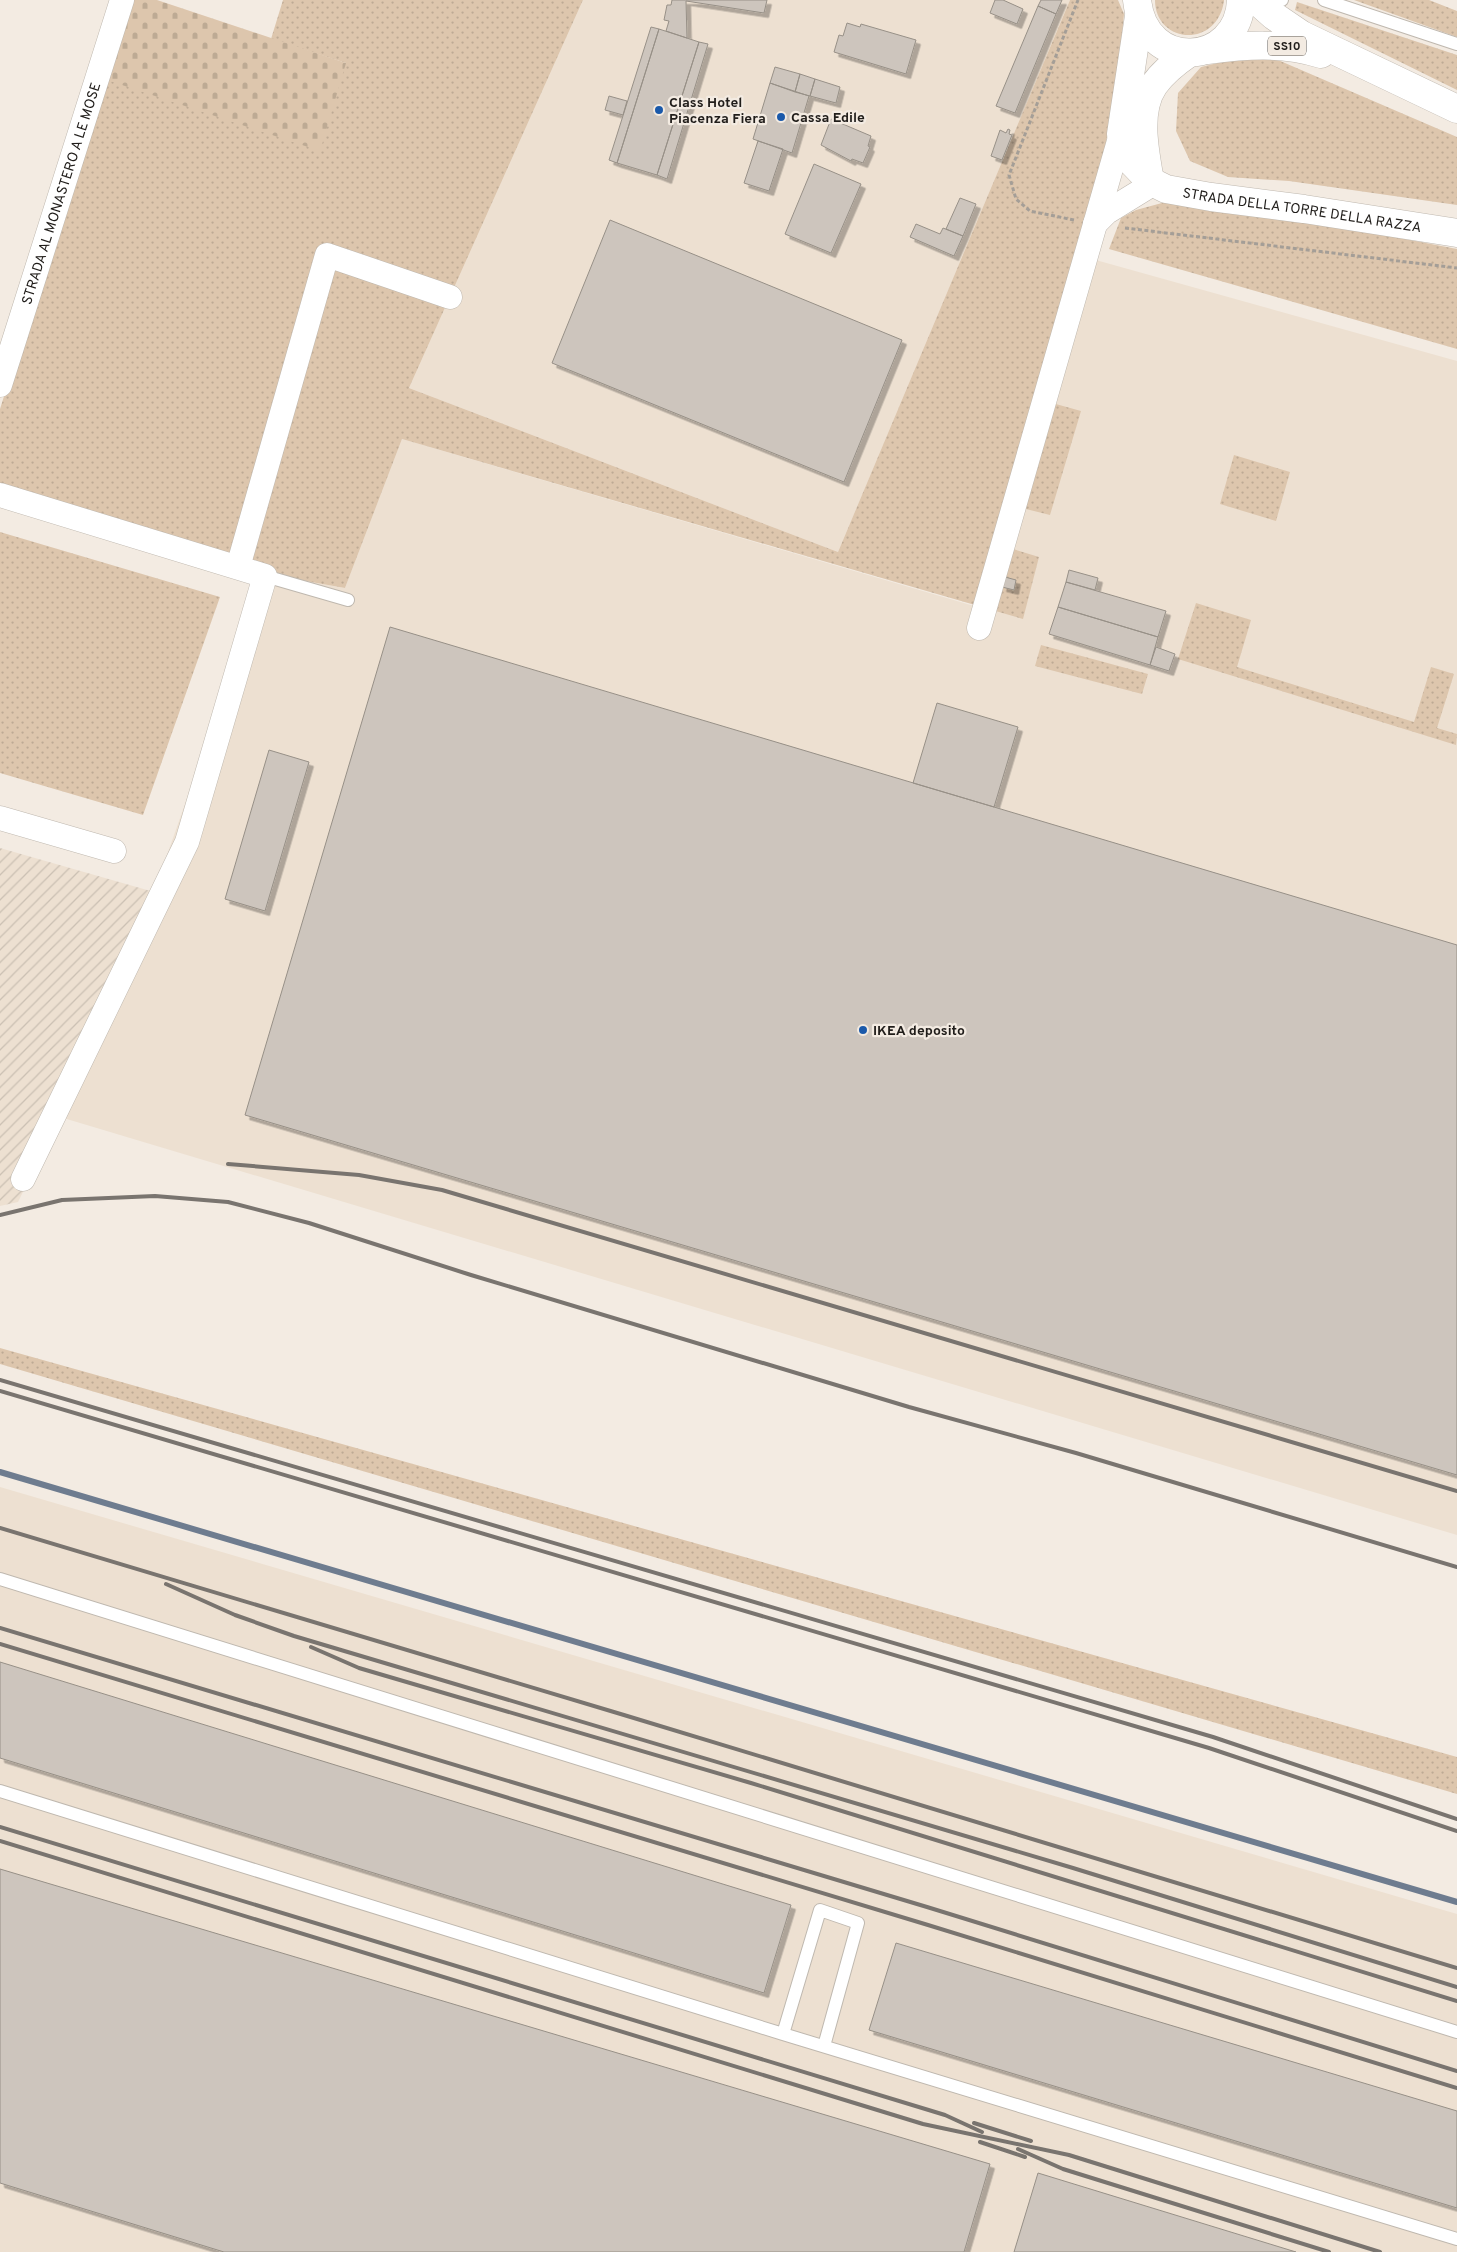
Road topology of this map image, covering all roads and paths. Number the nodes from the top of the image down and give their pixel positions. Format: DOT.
graph roads {
  1 [pos="122,0"];
  2 [pos="1259,0"];
  3 [pos="1324,0"];
  4 [pos="1136,5"];
  5 [pos="1457,44"];
  6 [pos="1198,51"];
  7 [pos="1365,67"];
  8 [pos="1457,109"];
  9 [pos="1122,134"];
  10 [pos="1150,181"];
  11 [pos="1094,224"];
  12 [pos="1457,233"];
  13 [pos="450,296"];
  14 [pos="0,385"];
  15 [pos="0,495"];
  16 [pos="238,567"];
  17 [pos="265,576"];
  18 [pos="348,600"];
  19 [pos="980,628"];
  20 [pos="0,818"];
  21 [pos="114,851"];
  22 [pos="23,1179"];
  23 [pos="0,1579"];
  24 [pos="0,1790"];
  25 [pos="1457,2032"];
  26 [pos="783,2034"];
  27 [pos="824,2046"];
  28 [pos="1457,2239"];
  1 -- 14 [label="street, STRADA AL MONASTERO A LE MOSE"];
  2 -- 6 [label="street"];
  2 -- 7 [label="street, SS10"];
  3 -- 5 [label="lane"];
  4 -- 6 [label="street"];
  4 -- 9 [label="street"];
  6 -- 7 [label="street, SS10"];
  6 -- 10 [label="street"];
  7 -- 8 [label="street, SS10"];
  9 -- 10 [label="street"];
  9 -- 11 [label="street"];
  10 -- 11 [label="street"];
  10 -- 12 [label="street, STRADA DELLA TORRE DELLA RAZZA"];
  11 -- 19 [label="street"];
  13 -- 16 [label="street"];
  15 -- 16 [label="street"];
  16 -- 17 [label="street"];
  17 -- 18 [label="lane"];
  17 -- 22 [label="street"];
  20 -- 21 [label="street"];
  23 -- 25 [label="lane"];
  24 -- 26 [label="lane"];
  26 -- 27 [label="lane"];
  26 -- 27 [label="lane"];
  27 -- 28 [label="lane"];
}
